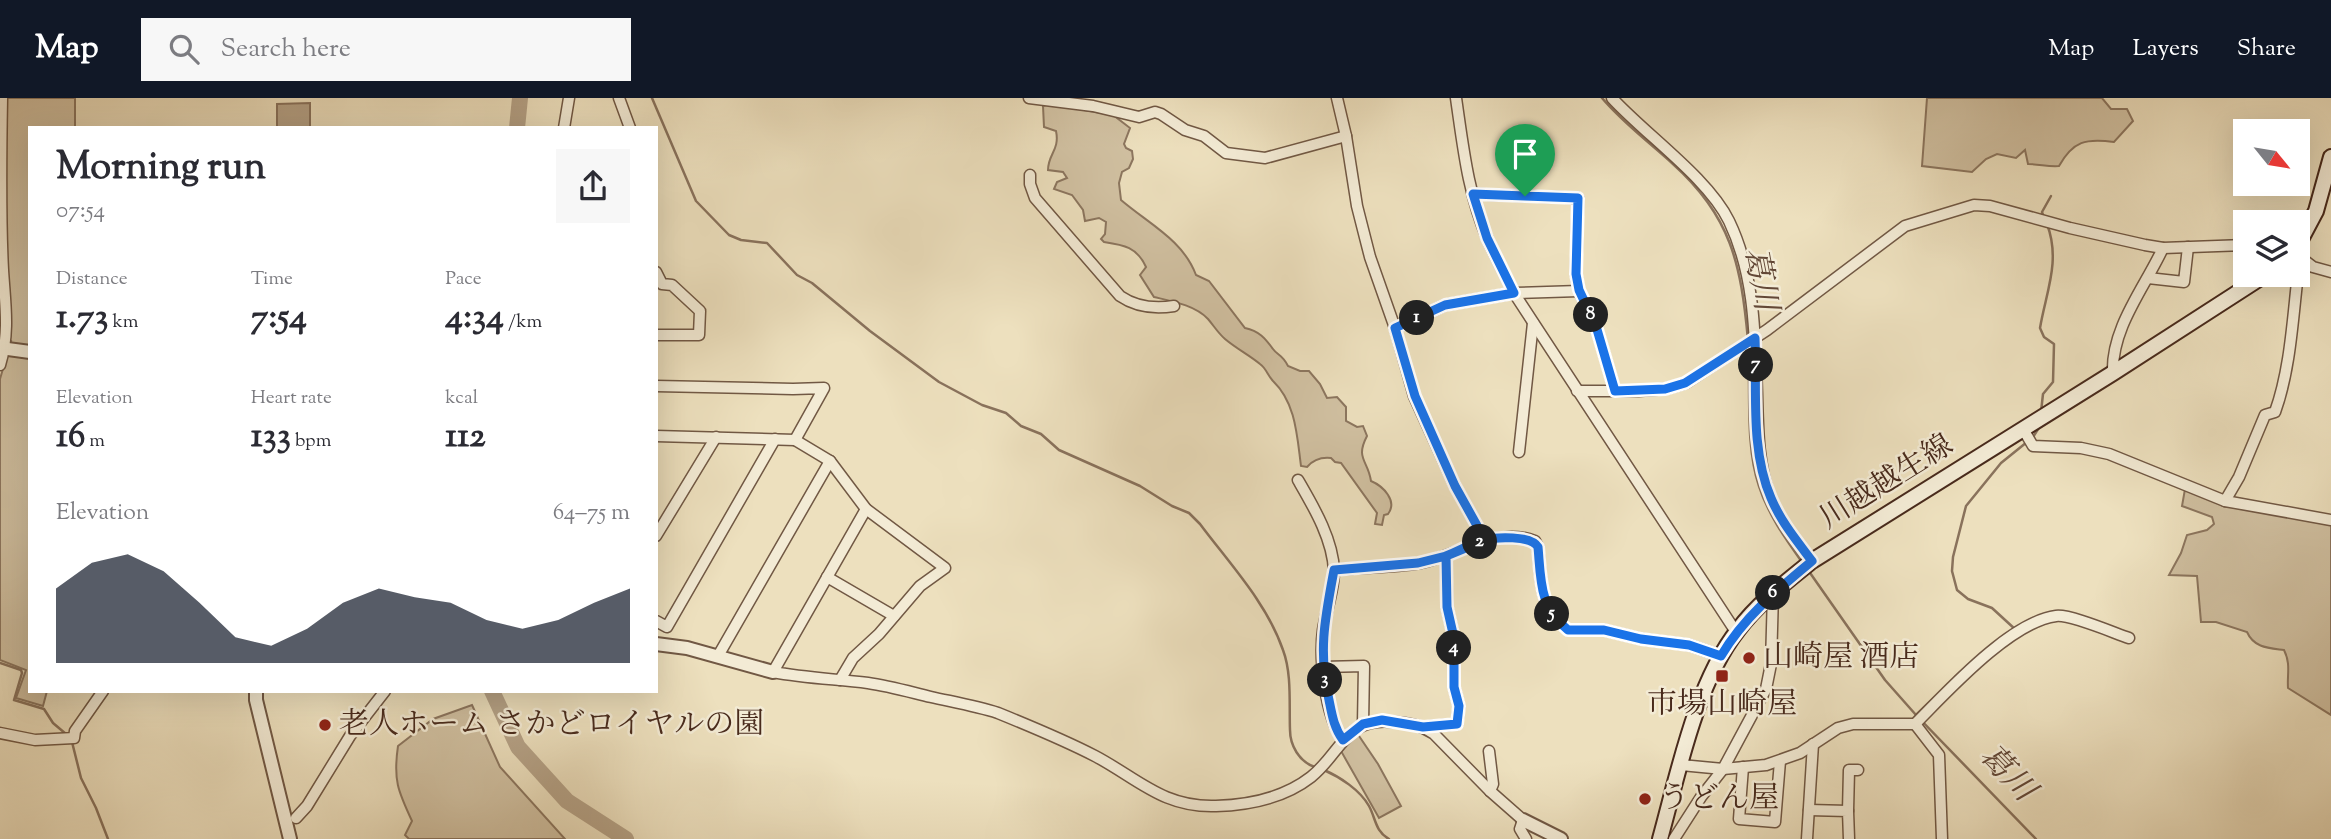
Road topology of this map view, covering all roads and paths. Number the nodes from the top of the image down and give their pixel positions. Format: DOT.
graph roads {
  1 [pos="2,98"];
  2 [pos="569,98"];
  3 [pos="619,98"];
  4 [pos="1029,98"];
  5 [pos="1336,98"];
  6 [pos="1456,98"];
  7 [pos="1612,98"];
  8 [pos="564,126"];
  9 [pos="629,126"];
  10 [pos="1346,136"];
  11 [pos="2331,157"];
  12 [pos="1030,175"];
  13 [pos="1473,194"];
  14 [pos="2310,224"];
  15 [pos="2233,245"];
  16 [pos="2188,247"];
  17 [pos="2163,248"];
  18 [pos="2310,263"];
  19 [pos="2331,272"];
  20 [pos="2148,278"];
  21 [pos="659,284"];
  22 [pos="2246,287"];
  23 [pos="2295,287"];
  24 [pos="1579,290"];
  25 [pos="1514,293"];
  26 [pos="1174,306"];
  27 [pos="1533,323"];
  28 [pos="1395,328"];
  29 [pos="658,335"];
  30 [pos="1755,338"];
  31 [pos="3,348"];
  32 [pos="28,352"];
  33 [pos="0,365"];
  34 [pos="2113,373"];
  35 [pos="658,386"];
  36 [pos="1577,391"];
  37 [pos="1615,391"];
  38 [pos="2022,429"];
  39 [pos="658,436"];
  40 [pos="716,437"];
  41 [pos="775,439"];
  42 [pos="795,440"];
  43 [pos="1519,452"];
  44 [pos="830,461"];
  45 [pos="1298,480"];
  46 [pos="2225,501"];
  47 [pos="866,509"];
  48 [pos="2331,520"];
  49 [pos="658,533"];
  50 [pos="1485,540"];
  51 [pos="1446,556"];
  52 [pos="1808,564"];
  53 [pos="1334,570"];
  54 [pos="827,577"];
  55 [pos="1773,593"];
  56 [pos="894,616"];
  57 [pos="658,622"];
  58 [pos="1736,632"];
  59 [pos="2129,638"];
  60 [pos="658,644"];
  61 [pos="718,656"];
  62 [pos="1721,656"];
  63 [pos="1322,667"];
  64 [pos="773,672"];
  65 [pos="840,681"];
  66 [pos="102,693"];
  67 [pos="256,693"];
  68 [pos="383,693"];
  69 [pos="1363,724"];
  70 [pos="1915,724"];
  71 [pos="1423,727"];
  72 [pos="0,733"];
  73 [pos="1343,740"];
  74 [pos="1813,744"];
  75 [pos="1489,751"];
  76 [pos="1780,761"];
  77 [pos="1681,765"];
  78 [pos="1743,767"];
  79 [pos="1723,769"];
  80 [pos="1858,770"];
  81 [pos="1490,791"];
  82 [pos="1808,810"];
  83 [pos="1849,811"];
  84 [pos="296,818"];
  85 [pos="1523,820"];
  86 [pos="290,839"];
  87 [pos="1526,839"];
  88 [pos="1561,839"];
  89 [pos="1660,839"];
  90 [pos="1674,839"];
  91 [pos="1807,839"];
  92 [pos="1849,839"];
  93 [pos="1942,839"];
  1 -- 31 [label="street"];
  2 -- 8 [label="street"];
  3 -- 9 [label="street"];
  4 -- 10 [label="street"];
  5 -- 10 [label="street"];
  6 -- 13 [label="street"];
  7 -- 30 [label="street"];
  10 -- 28 [label="street"];
  11 -- 14 [label="main road"];
  12 -- 26 [label="street"];
  13 -- 24 [label="street"];
  13 -- 25 [label="street"];
  15 -- 16 [label="street"];
  16 -- 17 [label="street"];
  16 -- 20 [label="street"];
  17 -- 20 [label="street"];
  17 -- 30 [label="street"];
  18 -- 19 [label="street"];
  20 -- 34 [label="street"];
  21 -- 29 [label="street"];
  22 -- 34 [label="main road, 川越越生線"];
  23 -- 46 [label="street"];
  24 -- 25 [label="street"];
  24 -- 37 [label="street"];
  25 -- 27 [label="street"];
  25 -- 28 [label="street"];
  27 -- 36 [label="street"];
  27 -- 43 [label="street"];
  28 -- 50 [label="street"];
  30 -- 37 [label="street"];
  30 -- 52 [label="street"];
  31 -- 32 [label="street"];
  31 -- 33 [label="street"];
  34 -- 38 [label="main road, 川越越生線"];
  35 -- 42 [label="street"];
  36 -- 37 [label="street"];
  36 -- 58 [label="street"];
  38 -- 46 [label="street"];
  38 -- 52 [label="main road, 川越越生線"];
  39 -- 40 [label="street"];
  40 -- 41 [label="street"];
  40 -- 49 [label="street"];
  41 -- 42 [label="street"];
  41 -- 57 [label="street"];
  42 -- 44 [label="street"];
  44 -- 47 [label="street"];
  44 -- 61 [label="street"];
  45 -- 53 [label="street"];
  46 -- 48 [label="street"];
  47 -- 54 [label="street"];
  47 -- 56 [label="street"];
  50 -- 51 [label="street"];
  50 -- 62 [label="street"];
  51 -- 53 [label="street"];
  51 -- 71 [label="street"];
  52 -- 55 [label="main road, 川越越生線"];
  53 -- 63 [label="street"];
  54 -- 56 [label="street"];
  54 -- 64 [label="street"];
  55 -- 58 [label="main road, 川越越生線"];
  55 -- 79 [label="street"];
  56 -- 65 [label="street"];
  58 -- 62 [label="main road, 川越越生線"];
  59 -- 70 [label="street"];
  60 -- 61 [label="street"];
  61 -- 64 [label="street"];
  62 -- 77 [label="main road, 川越越生線"];
  63 -- 69 [label="street"];
  63 -- 73 [label="street"];
  64 -- 65 [label="street"];
  65 -- 73 [label="street"];
  66 -- 72 [label="street"];
  67 -- 86 [label="street"];
  68 -- 84 [label="street"];
  69 -- 71 [label="street"];
  69 -- 73 [label="street"];
  70 -- 74 [label="street"];
  70 -- 93 [label="street"];
  71 -- 81 [label="street"];
  74 -- 76 [label="street"];
  74 -- 82 [label="street"];
  75 -- 81 [label="street"];
  76 -- 78 [label="street"];
  76 -- 78 [label="street"];
  77 -- 79 [label="street"];
  77 -- 89 [label="main road, 川越越生線"];
  78 -- 79 [label="street"];
  79 -- 90 [label="street"];
  80 -- 83 [label="street"];
  81 -- 85 [label="street"];
  82 -- 83 [label="street"];
  82 -- 91 [label="street"];
  83 -- 92 [label="street"];
  85 -- 87 [label="street"];
  85 -- 88 [label="street"];
}
